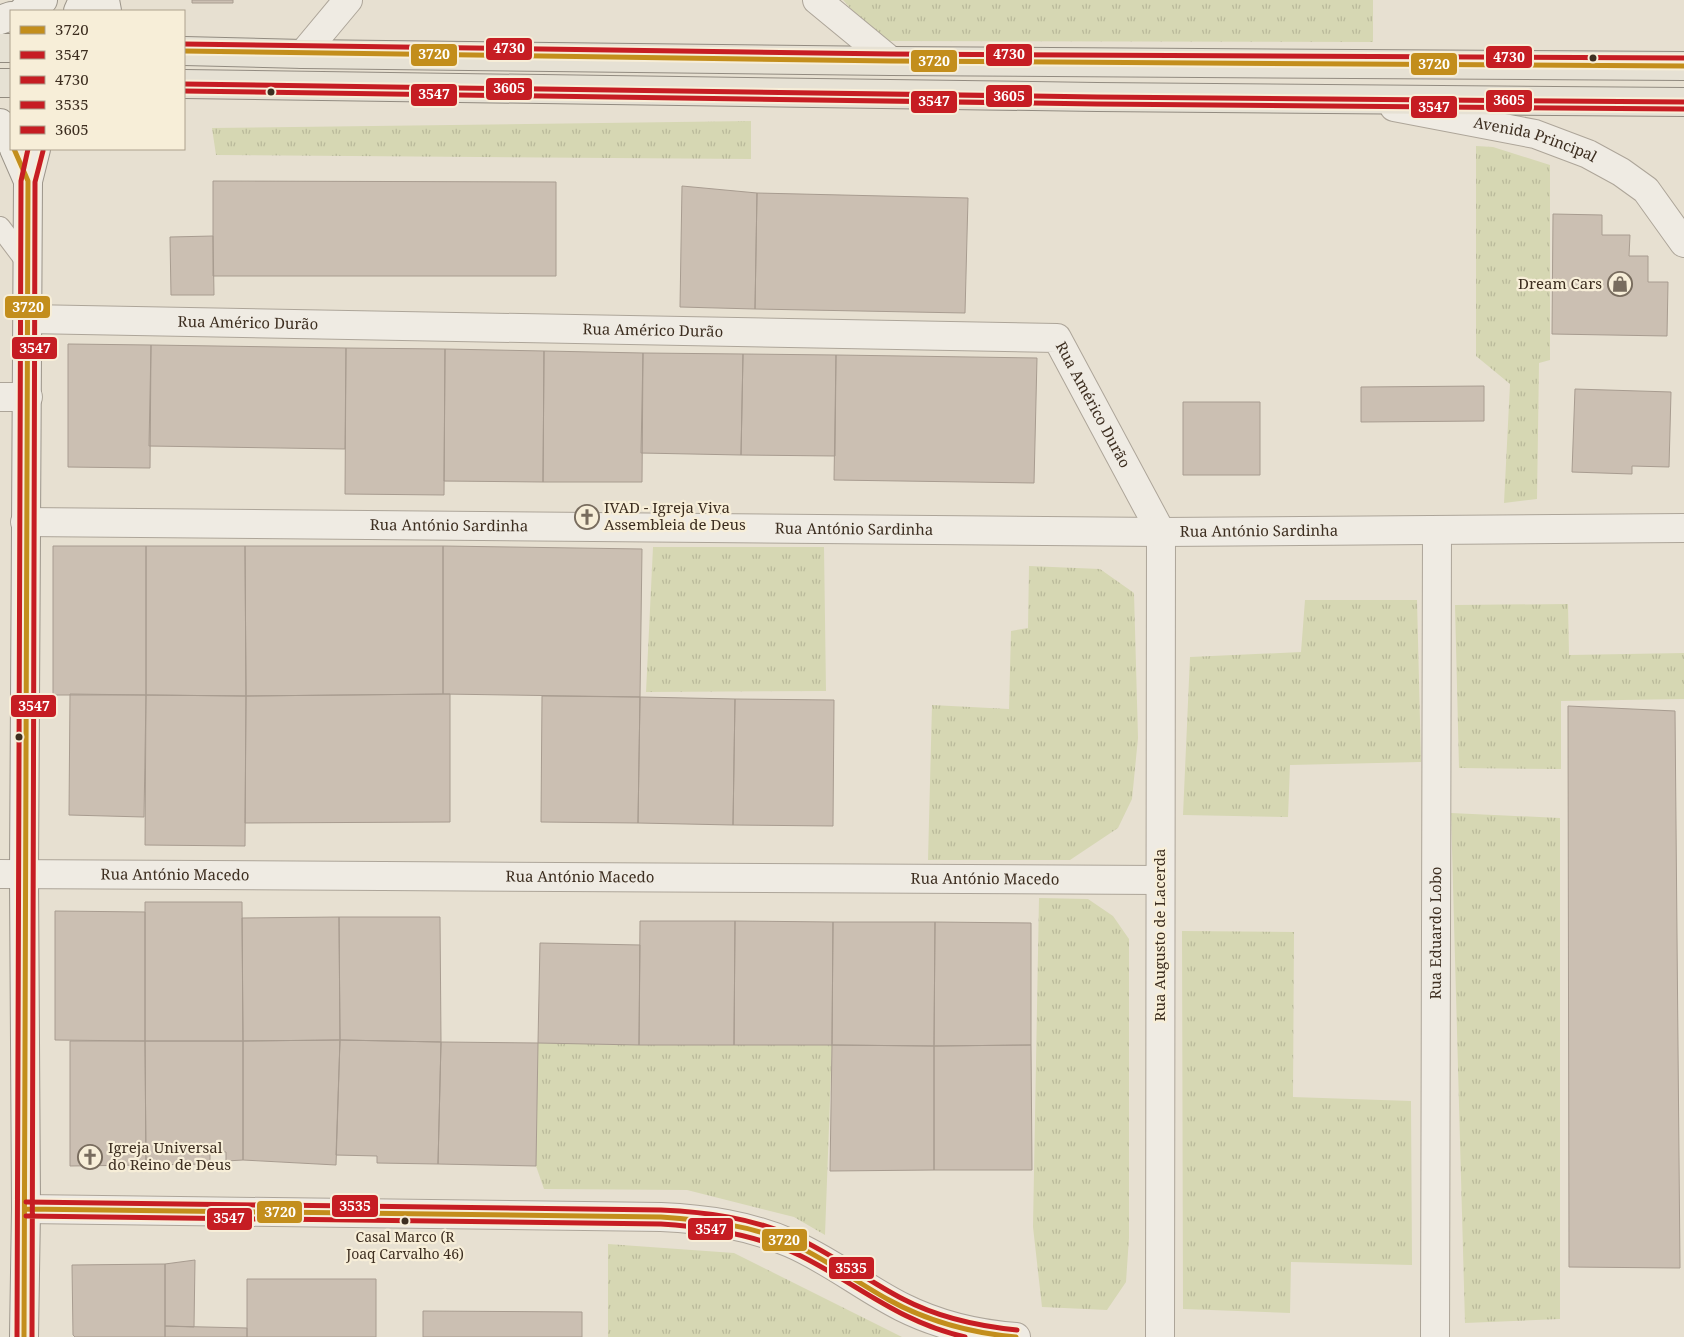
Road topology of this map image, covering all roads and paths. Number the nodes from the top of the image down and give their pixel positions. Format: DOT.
graph roads {
  1 [pos="43,0"];
  2 [pos="348,0"];
  3 [pos="817,0"];
  4 [pos="25,10"];
  5 [pos="185,51"];
  6 [pos="304,54"];
  7 [pos="891,62"];
  8 [pos="1684,66"];
  9 [pos="185,84"];
  10 [pos="1356,99"];
  11 [pos="1684,102"];
  12 [pos="0,123"];
  13 [pos="10,141"];
  14 [pos="14,150"];
  15 [pos="36,150"];
  16 [pos="28,181"];
  17 [pos="1646,190"];
  18 [pos="1684,214"];
  19 [pos="0,227"];
  20 [pos="1684,243"];
  21 [pos="28,264"];
  22 [pos="28,319"];
  23 [pos="0,397"];
  24 [pos="28,397"];
  25 [pos="25,522"];
  26 [pos="1684,528"];
  27 [pos="1437,530"];
  28 [pos="1161,532"];
  29 [pos="12,874"];
  30 [pos="1160,880"];
  31 [pos="26,1209"];
  32 [pos="24,1337"];
  33 [pos="1016,1337"];
  34 [pos="1160,1337"];
  35 [pos="1435,1337"];
  1 -- 4 [label="street"];
  2 -- 6 [label="street"];
  3 -- 7 [label="street"];
  5 -- 6 [label="main road"];
  6 -- 7 [label="main road"];
  7 -- 8 [label="main road"];
  9 -- 10 [label="main road"];
  10 -- 11 [label="main road"];
  10 -- 17 [label="street, Avenida Principal"];
  12 -- 13 [label="street"];
  14 -- 16 [label="street"];
  15 -- 16 [label="street"];
  16 -- 21 [label="street"];
  17 -- 18 [label="street, Avenida Principal"];
  17 -- 20 [label="street, Avenida Principal"];
  19 -- 21 [label="lane"];
  21 -- 22 [label="street"];
  22 -- 24 [label="street"];
  22 -- 28 [label="street, Rua Américo Durão"];
  23 -- 24 [label="street"];
  24 -- 25 [label="street"];
  25 -- 28 [label="street, Rua António Sardinha"];
  25 -- 29 [label="street"];
  26 -- 27 [label="street, Rua António Sardinha"];
  27 -- 28 [label="street, Rua António Sardinha"];
  27 -- 35 [label="street, Rua Eduardo Lobo"];
  28 -- 30 [label="street, Rua Augusto de Lacerda"];
  29 -- 30 [label="street, Rua António Macedo"];
  29 -- 31 [label="street"];
  30 -- 34 [label="street, Rua Augusto de Lacerda"];
  31 -- 32 [label="street"];
  31 -- 33 [label="street"];
}
